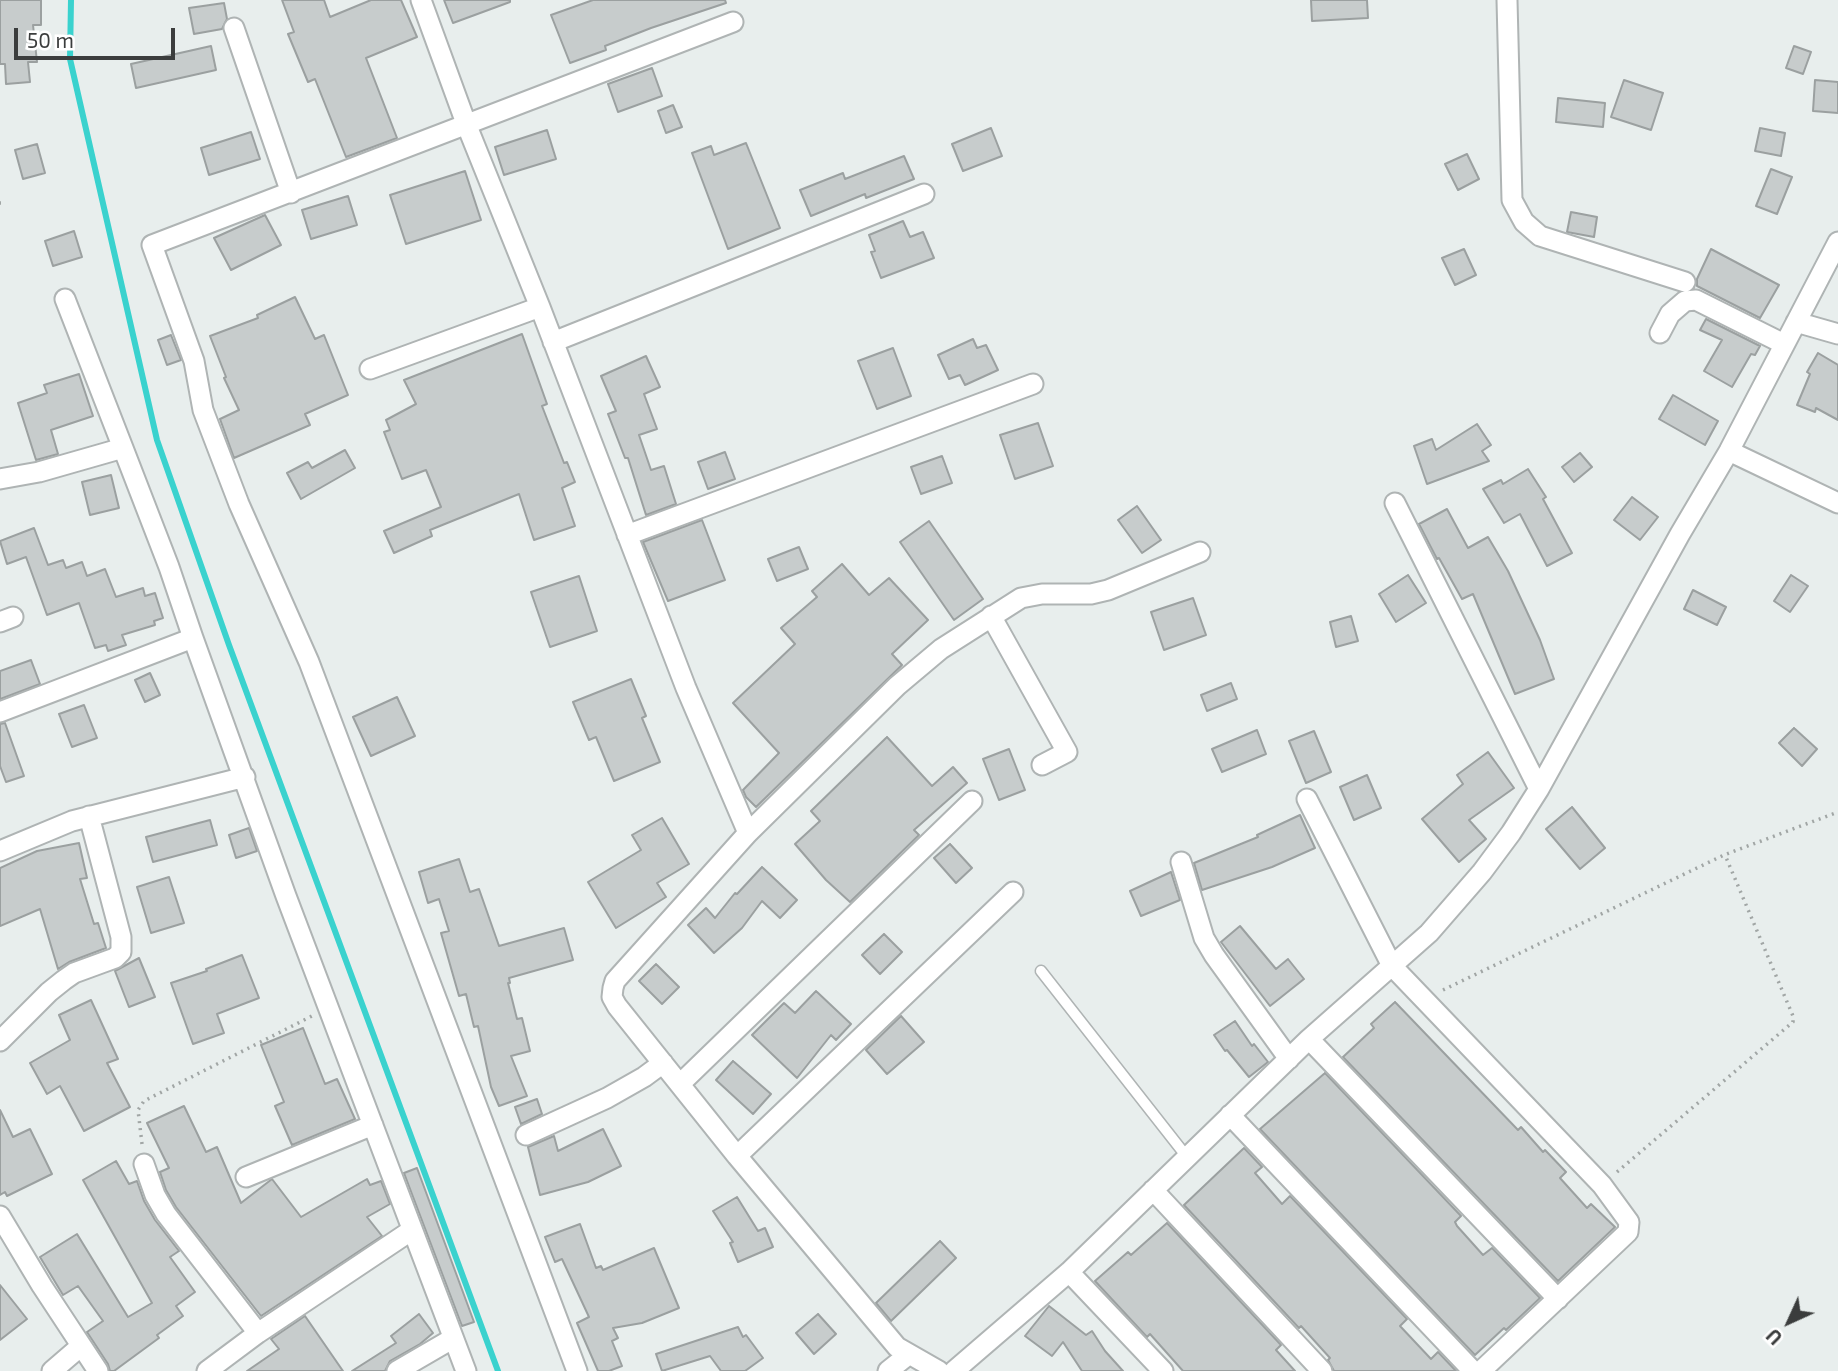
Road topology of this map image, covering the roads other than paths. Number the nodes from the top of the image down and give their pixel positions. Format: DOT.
graph roads {
  1 [pos="421,0"];
  2 [pos="1507,0"];
  3 [pos="733,22"];
  4 [pos="234,28"];
  5 [pos="467,126"];
  6 [pos="290,193"];
  7 [pos="924,194"];
  8 [pos="1838,242"];
  9 [pos="1685,282"];
  10 [pos="65,299"];
  11 [pos="540,307"];
  12 [pos="1796,322"];
  13 [pos="1660,333"];
  14 [pos="1838,334"];
  15 [pos="553,342"];
  16 [pos="1784,344"];
  17 [pos="370,369"];
  18 [pos="1033,384"];
  19 [pos="123,448"];
  20 [pos="1729,451"];
  21 [pos="0,479"];
  22 [pos="1395,503"];
  23 [pos="1838,503"];
  24 [pos="626,535"];
  25 [pos="1200,552"];
  26 [pos="991,616"];
  27 [pos="192,638"];
  28 [pos="0,712"];
  29 [pos="1042,765"];
  30 [pos="244,777"];
  31 [pos="1539,789"];
  32 [pos="1307,799"];
  33 [pos="972,801"];
  34 [pos="89,816"];
  35 [pos="748,833"];
  36 [pos="0,851"];
  37 [pos="1181,862"];
  38 [pos="1013,892"];
  39 [pos="1392,966"];
  40 [pos="1041,971"];
  41 [pos="1309,1039"];
  42 [pos="0,1041"];
  43 [pos="1289,1059"];
  44 [pos="663,1063"];
  45 [pos="680,1084"];
  46 [pos="1230,1115"];
  47 [pos="373,1125"];
  48 [pos="526,1135"];
  49 [pos="737,1156"];
  50 [pos="1187,1157"];
  51 [pos="144,1164"];
  52 [pos="246,1177"];
  53 [pos="1153,1190"];
  54 [pos="0,1216"];
  55 [pos="412,1230"];
  56 [pos="1069,1272"];
  57 [pos="1558,1298"];
  58 [pos="258,1333"];
  59 [pos="452,1339"];
  60 [pos="81,1346"];
  61 [pos="908,1355"];
  62 [pos="52,1371"];
  63 [pos="98,1371"];
  64 [pos="207,1371"];
  65 [pos="397,1371"];
  66 [pos="466,1371"];
  67 [pos="577,1371"];
  68 [pos="888,1371"];
  69 [pos="939,1371"];
  70 [pos="954,1371"];
  71 [pos="1163,1371"];
  72 [pos="1322,1371"];
  73 [pos="1473,1371"];
  74 [pos="1481,1371"];
  1 -- 5 [label="street"];
  2 -- 9 [label="street"];
  3 -- 5 [label="street"];
  4 -- 6 [label="street"];
  5 -- 6 [label="street"];
  5 -- 11 [label="street"];
  6 -- 67 [label="street"];
  7 -- 15 [label="street"];
  8 -- 12 [label="street"];
  10 -- 19 [label="street"];
  11 -- 15 [label="street"];
  11 -- 17 [label="street"];
  12 -- 14 [label="street"];
  12 -- 16 [label="street"];
  13 -- 16 [label="street"];
  15 -- 24 [label="street"];
  16 -- 20 [label="street"];
  18 -- 24 [label="street"];
  19 -- 21 [label="street"];
  19 -- 27 [label="street"];
  20 -- 23 [label="street"];
  20 -- 31 [label="street"];
  22 -- 31 [label="street"];
  24 -- 35 [label="street"];
  25 -- 26 [label="street"];
  26 -- 29 [label="street"];
  26 -- 35 [label="street"];
  27 -- 28 [label="street"];
  27 -- 30 [label="street"];
  30 -- 34 [label="street"];
  30 -- 47 [label="street"];
  31 -- 39 [label="street"];
  32 -- 39 [label="street"];
  33 -- 45 [label="street"];
  34 -- 36 [label="street"];
  34 -- 42 [label="street"];
  35 -- 44 [label="street"];
  37 -- 43 [label="street"];
  38 -- 49 [label="street"];
  39 -- 41 [label="street"];
  39 -- 57 [label="street"];
  40 -- 50 [label="lane"];
  41 -- 43 [label="street"];
  41 -- 57 [label="street"];
  43 -- 46 [label="street"];
  44 -- 45 [label="street"];
  44 -- 48 [label="street"];
  45 -- 49 [label="street"];
  46 -- 50 [label="street"];
  46 -- 73 [label="street"];
  47 -- 52 [label="street"];
  47 -- 55 [label="street"];
  49 -- 61 [label="street"];
  50 -- 53 [label="street"];
  51 -- 58 [label="street"];
  53 -- 56 [label="street"];
  53 -- 72 [label="street"];
  54 -- 60 [label="street"];
  55 -- 58 [label="street"];
  55 -- 59 [label="street"];
  56 -- 70 [label="street"];
  56 -- 71 [label="street"];
  57 -- 74 [label="street"];
  58 -- 64 [label="street"];
  59 -- 65 [label="street"];
  59 -- 66 [label="street"];
  60 -- 62 [label="street"];
  60 -- 63 [label="street"];
  61 -- 68 [label="street"];
  61 -- 69 [label="street"];
}
